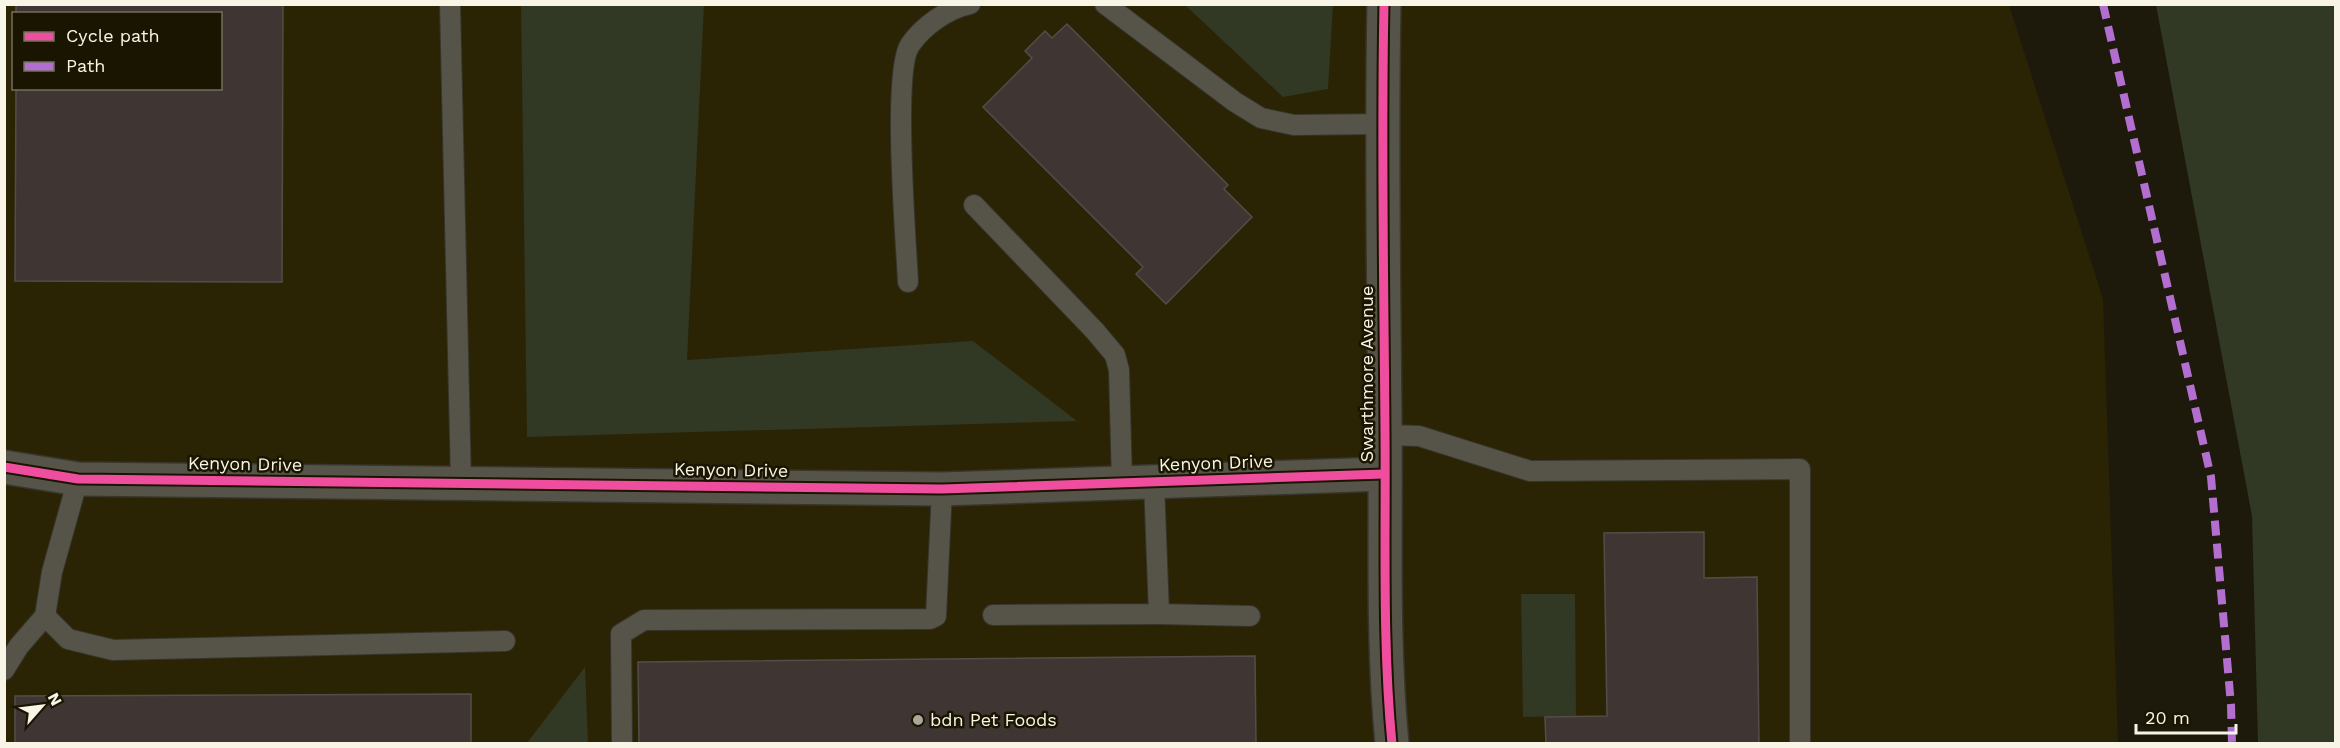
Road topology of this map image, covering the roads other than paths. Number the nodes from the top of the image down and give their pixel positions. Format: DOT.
graph roads {
  1 [pos="450,4"];
  2 [pos="970,4"];
  3 [pos="1105,4"];
  4 [pos="1384,4"];
  5 [pos="1381,124"];
  6 [pos="974,205"];
  7 [pos="908,282"];
  8 [pos="1385,435"];
  9 [pos="4,467"];
  10 [pos="1384,474"];
  11 [pos="78,478"];
  12 [pos="1154,482"];
  13 [pos="461,483"];
  14 [pos="1122,483"];
  15 [pos="942,489"];
  16 [pos="1158,614"];
  17 [pos="993,615"];
  18 [pos="45,616"];
  19 [pos="1250,616"];
  20 [pos="505,641"];
  21 [pos="4,670"];
  22 [pos="622,744"];
  23 [pos="1392,744"];
  24 [pos="1800,744"];
  1 -- 13 [label="lane"];
  2 -- 7 [label="lane"];
  3 -- 5 [label="lane"];
  4 -- 5 [label="street, Swarthmore Avenue"];
  5 -- 8 [label="street, Swarthmore Avenue"];
  6 -- 14 [label="lane"];
  8 -- 10 [label="street, Swarthmore Avenue"];
  8 -- 24 [label="lane"];
  9 -- 11 [label="street, Kenyon Drive"];
  10 -- 12 [label="street, Kenyon Drive"];
  10 -- 23 [label="street, Swarthmore Avenue"];
  11 -- 13 [label="street, Kenyon Drive"];
  11 -- 18 [label="lane"];
  12 -- 14 [label="street, Kenyon Drive"];
  12 -- 16 [label="lane"];
  13 -- 15 [label="street, Kenyon Drive"];
  14 -- 15 [label="street, Kenyon Drive"];
  15 -- 22 [label="lane"];
  16 -- 17 [label="lane"];
  16 -- 19 [label="lane"];
  18 -- 20 [label="lane"];
  18 -- 21 [label="lane"];
}
